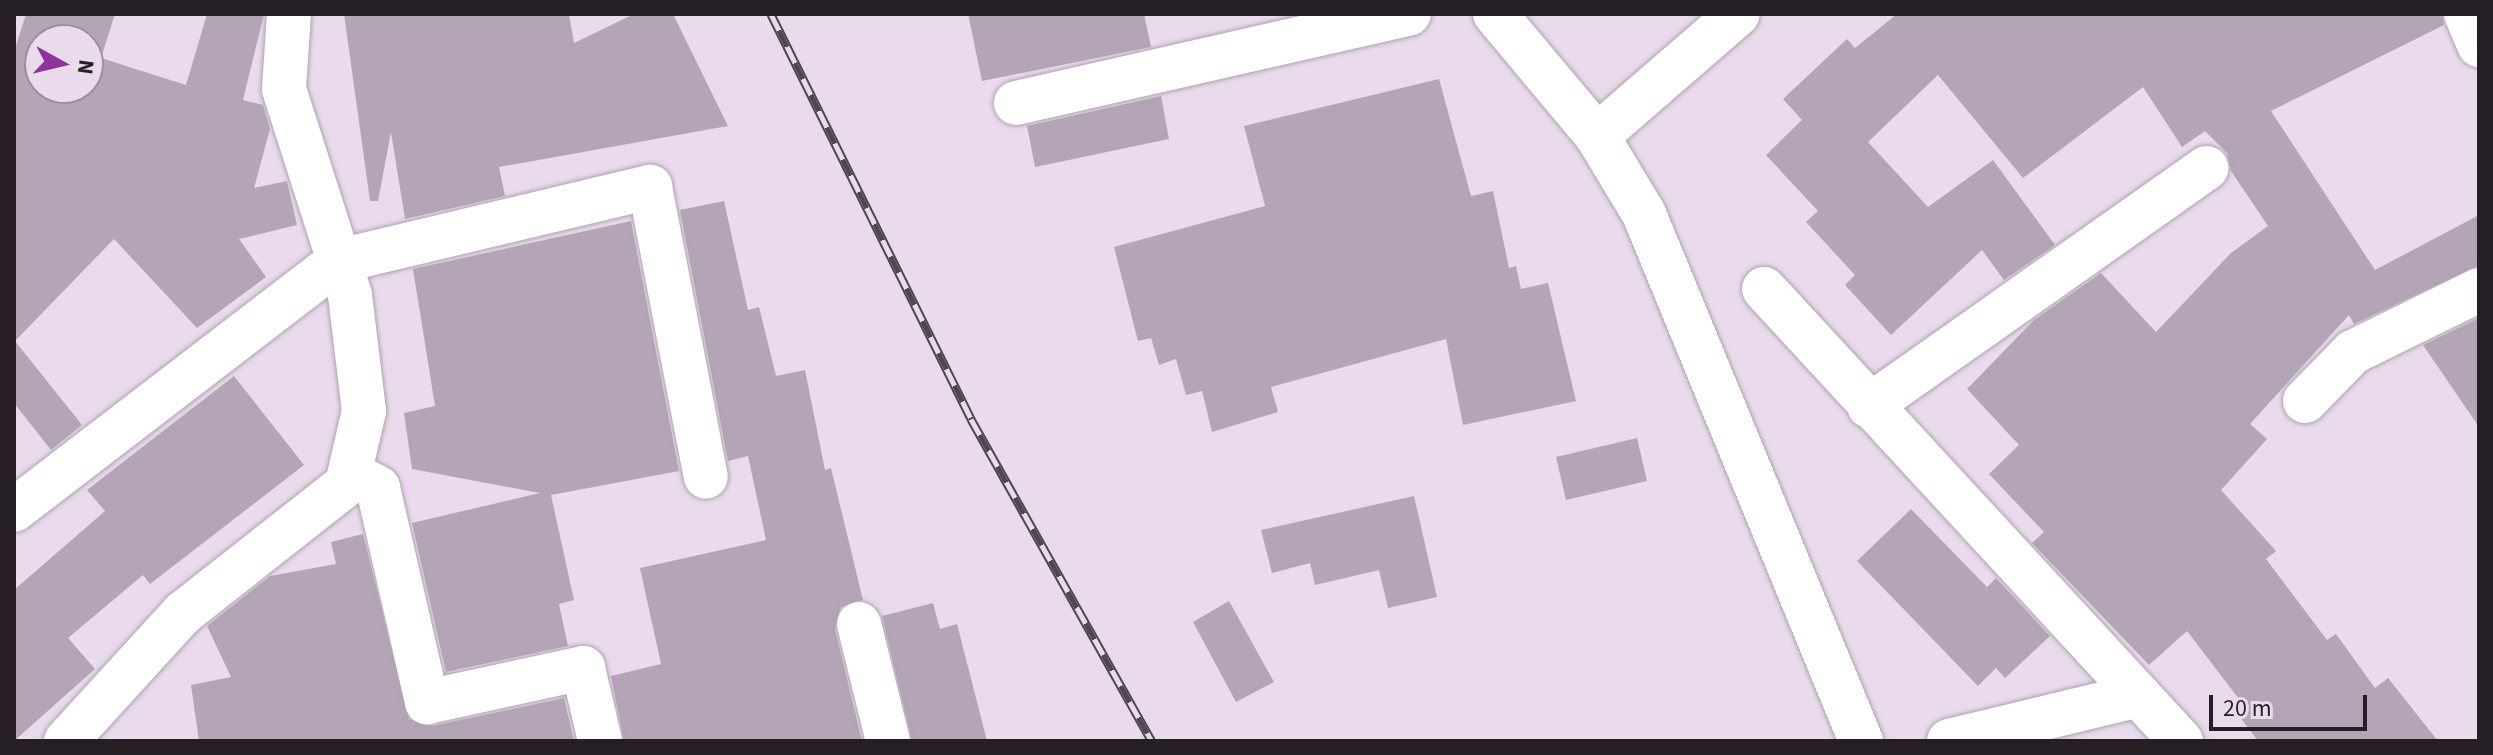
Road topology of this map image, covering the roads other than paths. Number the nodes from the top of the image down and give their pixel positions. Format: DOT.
graph roads {
  1 [pos="289,14"];
  2 [pos="1409,14"];
  3 [pos="1495,14"];
  4 [pos="1738,14"];
  5 [pos="2466,14"];
  6 [pos="2479,45"];
  7 [pos="1016,103"];
  8 [pos="1597,136"];
  9 [pos="2207,168"];
  10 [pos="339,261"];
  11 [pos="1764,289"];
  12 [pos="2479,290"];
  13 [pos="2305,401"];
  14 [pos="1869,406"];
  15 [pos="350,473"];
  16 [pos="706,477"];
  17 [pos="14,510"];
  18 [pos="859,624"];
  19 [pos="2139,695"];
  20 [pos="66,741"];
  21 [pos="600,741"];
  22 [pos="888,741"];
  23 [pos="1861,741"];
  24 [pos="1949,741"];
  25 [pos="2181,741"];
  1 -- 10 [label="street"];
  2 -- 7 [label="street"];
  3 -- 8 [label="street"];
  4 -- 8 [label="street"];
  5 -- 6 [label="street"];
  8 -- 23 [label="street"];
  9 -- 14 [label="street"];
  10 -- 15 [label="street"];
  10 -- 16 [label="street"];
  10 -- 17 [label="street"];
  11 -- 14 [label="street"];
  12 -- 13 [label="street"];
  14 -- 19 [label="street"];
  15 -- 20 [label="street"];
  15 -- 21 [label="street"];
  18 -- 22 [label="street"];
  19 -- 24 [label="street"];
  19 -- 25 [label="street"];
}
